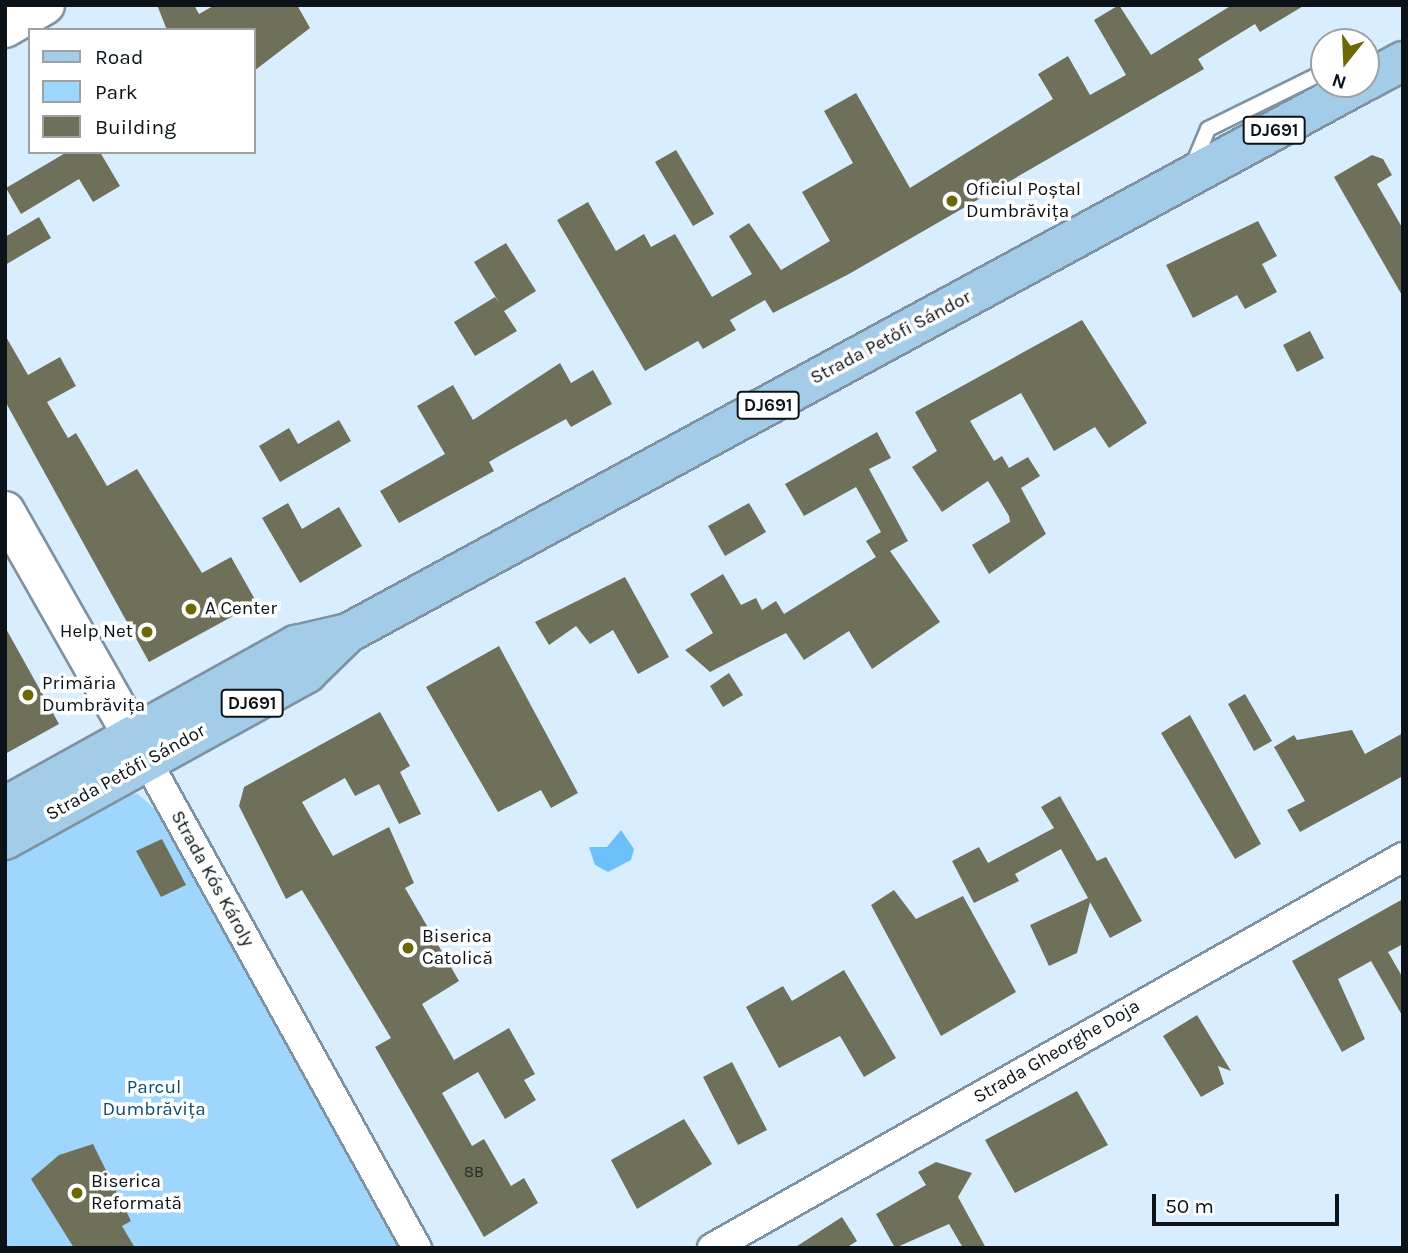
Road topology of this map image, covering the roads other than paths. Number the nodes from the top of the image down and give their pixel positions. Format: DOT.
graph roads {
  1 [pos="45,5"];
  2 [pos="5,28"];
  3 [pos="1403,61"];
  4 [pos="1380,73"];
  5 [pos="1310,79"];
  6 [pos="1334,98"];
  7 [pos="1188,177"];
  8 [pos="5,511"];
  9 [pos="139,748"];
  10 [pos="5,806"];
  11 [pos="5,840"];
  12 [pos="1403,857"];
  13 [pos="417,1248"];
  14 [pos="712,1248"];
  1 -- 2 [label="street"];
  3 -- 4 [label="main road"];
  5 -- 7 [label="lane"];
  6 -- 7 [label="main road, Strada Petőfi Sándor / DJ691"];
  7 -- 9 [label="main road, Strada Petőfi Sándor / DJ691"];
  8 -- 9 [label="street, Strada Kós Károly"];
  9 -- 10 [label="main road, Strada Petőfi Sándor / DJ691"];
  9 -- 11 [label="main road, Strada Petőfi Sándor / DJ691"];
  9 -- 13 [label="street, Strada Kós Károly"];
  12 -- 14 [label="street, Strada Gheorghe Doja"];
}
